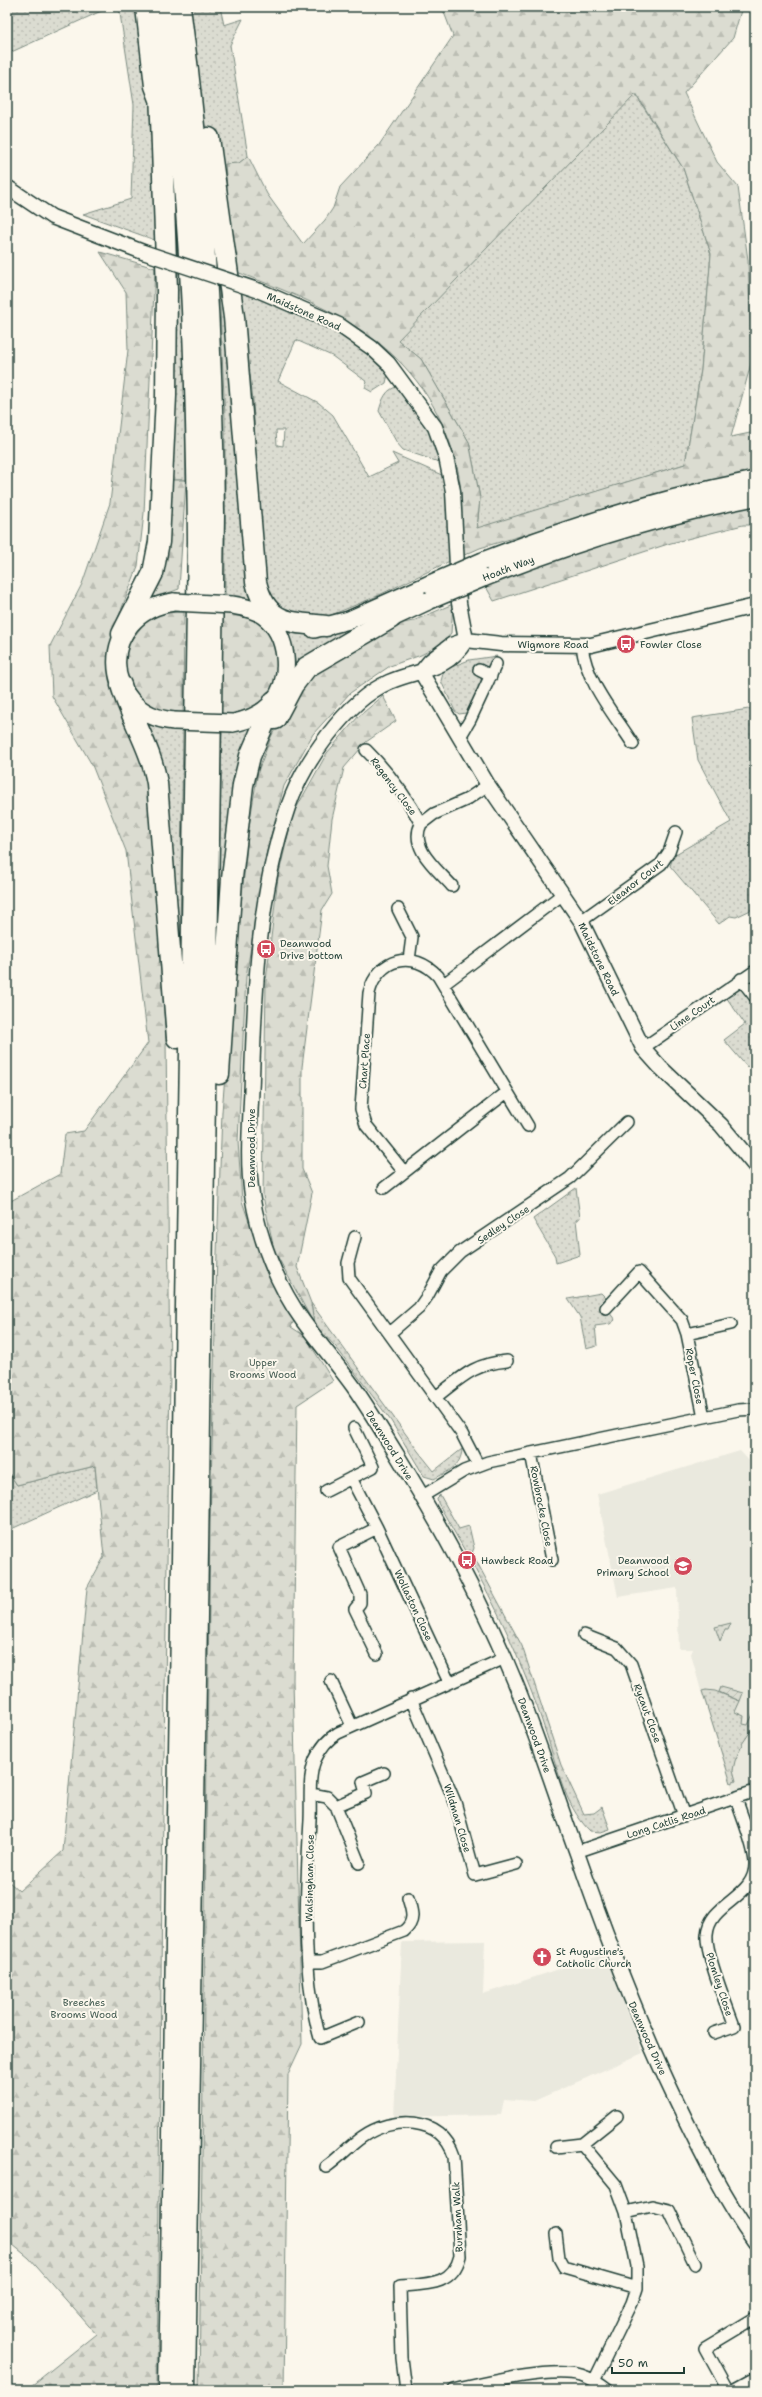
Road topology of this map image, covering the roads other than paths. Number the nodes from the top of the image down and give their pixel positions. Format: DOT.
graph roads {
  1 [pos="146,7"];
  2 [pos="153,7"];
  3 [pos="161,7"];
  4 [pos="180,7"];
  5 [pos="188,67"];
  6 [pos="160,102"];
  7 [pos="7,187"];
  8 [pos="755,480"];
  9 [pos="755,497"];
  10 [pos="254,566"];
  11 [pos="483,570"];
  12 [pos="755,606"];
  13 [pos="391,618"];
  14 [pos="267,619"];
  15 [pos="326,626"];
  16 [pos="122,634"];
  17 [pos="466,640"];
  18 [pos="582,646"];
  19 [pos="496,664"];
  20 [pos="479,670"];
  21 [pos="421,672"];
  22 [pos="491,676"];
  23 [pos="121,686"];
  24 [pos="278,693"];
  25 [pos="460,737"];
  26 [pos="633,744"];
  27 [pos="366,750"];
  28 [pos="488,785"];
  29 [pos="421,824"];
  30 [pos="238,826"];
  31 [pos="676,832"];
  32 [pos="452,886"];
  33 [pos="563,894"];
  34 [pos="398,909"];
  35 [pos="581,921"];
  36 [pos="409,960"];
  37 [pos="755,971"];
  38 [pos="742,979"];
  39 [pos="444,984"];
  40 [pos="755,997"];
  41 [pos="643,1048"];
  42 [pos="507,1092"];
  43 [pos="627,1122"];
  44 [pos="528,1126"];
  45 [pos="188,1147"];
  46 [pos="755,1166"];
  47 [pos="404,1172"];
  48 [pos="384,1188"];
  49 [pos="204,1189"];
  50 [pos="355,1237"];
  51 [pos="606,1308"];
  52 [pos="731,1324"];
  53 [pos="390,1333"];
  54 [pos="687,1334"];
  55 [pos="507,1361"];
  56 [pos="436,1397"];
  57 [pos="755,1409"];
  58 [pos="704,1417"];
  59 [pos="354,1428"];
  60 [pos="531,1453"];
  61 [pos="478,1465"];
  62 [pos="351,1478"];
  63 [pos="326,1490"];
  64 [pos="421,1497"];
  65 [pos="377,1528"];
  66 [pos="552,1560"];
  67 [pos="584,1635"];
  68 [pos="376,1654"];
  69 [pos="505,1658"];
  70 [pos="331,1681"];
  71 [pos="449,1682"];
  72 [pos="411,1699"];
  73 [pos="352,1726"];
  74 [pos="384,1773"];
  75 [pos="755,1791"];
  76 [pos="311,1794"];
  77 [pos="736,1798"];
  78 [pos="336,1806"];
  79 [pos="684,1816"];
  80 [pos="576,1852"];
  81 [pos="359,1863"];
  82 [pos="516,1864"];
  83 [pos="408,1898"];
  84 [pos="309,1962"];
  85 [pos="359,2022"];
  86 [pos="714,2032"];
  87 [pos="617,2116"];
  88 [pos="582,2144"];
  89 [pos="556,2147"];
  90 [pos="326,2167"];
  91 [pos="626,2212"];
  92 [pos="556,2234"];
  93 [pos="755,2242"];
  94 [pos="695,2264"];
  95 [pos="637,2288"];
  96 [pos="755,2318"];
  97 [pos="755,2378"];
  98 [pos="594,2381"];
  99 [pos="473,2388"];
  100 [pos="168,2390"];
  101 [pos="185,2390"];
  102 [pos="406,2390"];
  103 [pos="454,2390"];
  104 [pos="608,2390"];
  105 [pos="728,2390"];
  106 [pos="733,2390"];
  1 -- 6 [label="highway"];
  2 -- 6 [label="highway"];
  3 -- 45 [label="highway"];
  4 -- 5 [label="highway"];
  5 -- 10 [label="highway"];
  5 -- 49 [label="highway"];
  6 -- 16 [label="highway"];
  7 -- 17 [label="street, Maidstone Road, bridge"];
  8 -- 11 [label="main road, Hoath Way"];
  9 -- 11 [label="main road, Hoath Way"];
  10 -- 14 [label="highway"];
  10 -- 15 [label="highway"];
  11 -- 13 [label="main road, Hoath Way, bridge"];
  11 -- 15 [label="main road, Hoath Way, bridge"];
  12 -- 18 [label="street, Wigmore Road"];
  13 -- 24 [label="main road, Hoath Way"];
  13 -- 30 [label="highway"];
  14 -- 15 [label="main road, Hoath Way"];
  14 -- 16 [label="main road, Hoath Way, bridge"];
  14 -- 24 [label="main road"];
  16 -- 23 [label="main road"];
  17 -- 18 [label="street, Wigmore Road"];
  17 -- 21 [label="street, Deanwood Drive"];
  18 -- 26 [label="street"];
  19 -- 22 [label="street"];
  20 -- 22 [label="street"];
  21 -- 25 [label="street, Maidstone Road"];
  21 -- 64 [label="street, Deanwood Drive"];
  22 -- 25 [label="street"];
  23 -- 24 [label="main road, Hoath Way, bridge"];
  23 -- 45 [label="highway"];
  24 -- 30 [label="highway"];
  25 -- 28 [label="street, Maidstone Road"];
  27 -- 29 [label="street, Regency Close"];
  28 -- 29 [label="street, Regency Close"];
  28 -- 33 [label="street, Maidstone Road"];
  29 -- 32 [label="street, Regency Close"];
  30 -- 49 [label="highway"];
  31 -- 35 [label="street, Eleanor Court"];
  33 -- 35 [label="street, Maidstone Road"];
  33 -- 39 [label="street"];
  34 -- 36 [label="street"];
  35 -- 41 [label="street, Maidstone Road"];
  36 -- 39 [label="street"];
  36 -- 47 [label="street, Chart Place"];
  37 -- 38 [label="street, Lime Court"];
  38 -- 40 [label="street"];
  38 -- 41 [label="street, Lime Court"];
  39 -- 42 [label="street"];
  41 -- 46 [label="street, Maidstone Road"];
  42 -- 44 [label="street"];
  42 -- 47 [label="street"];
  43 -- 53 [label="street, Sedley Close"];
  45 -- 100 [label="highway"];
  47 -- 48 [label="street"];
  49 -- 101 [label="highway"];
  50 -- 53 [label="street"];
  51 -- 54 [label="street, Roper Close"];
  52 -- 54 [label="street, Roper Close"];
  53 -- 56 [label="street"];
  54 -- 58 [label="street, Roper Close"];
  55 -- 56 [label="street"];
  56 -- 61 [label="street"];
  57 -- 58 [label="street"];
  58 -- 60 [label="street"];
  59 -- 62 [label="street"];
  60 -- 61 [label="street"];
  60 -- 66 [label="street, Rowbrocke Close"];
  61 -- 64 [label="street"];
  62 -- 63 [label="street"];
  62 -- 65 [label="street, Wollaston Close"];
  64 -- 69 [label="street, Deanwood Drive"];
  65 -- 68 [label="street"];
  65 -- 71 [label="street, Wollaston Close"];
  67 -- 79 [label="street, Rycaut Close"];
  69 -- 71 [label="street, Walsingham Close"];
  69 -- 80 [label="street, Deanwood Drive"];
  70 -- 73 [label="street"];
  71 -- 72 [label="street, Walsingham Close"];
  72 -- 73 [label="street, Walsingham Close"];
  72 -- 82 [label="street, Wildman Close"];
  73 -- 76 [label="street, Walsingham Close"];
  74 -- 78 [label="street"];
  75 -- 77 [label="street, Long Catlis Road"];
  76 -- 78 [label="street"];
  76 -- 84 [label="street, Walsingham Close"];
  77 -- 79 [label="street, Long Catlis Road"];
  77 -- 86 [label="street, Plomley Close"];
  78 -- 81 [label="street"];
  79 -- 80 [label="street, Long Catlis Road"];
  80 -- 93 [label="street, Deanwood Drive"];
  83 -- 84 [label="street"];
  84 -- 85 [label="street, Walsingham Close"];
  87 -- 88 [label="street"];
  88 -- 89 [label="street"];
  88 -- 91 [label="street"];
  90 -- 102 [label="street, Burnham Walk"];
  91 -- 94 [label="street"];
  91 -- 95 [label="street"];
  92 -- 95 [label="street"];
  95 -- 98 [label="street"];
  96 -- 105 [label="street"];
  97 -- 106 [label="street"];
  98 -- 99 [label="street"];
  98 -- 104 [label="street"];
  99 -- 103 [label="street"];
}
